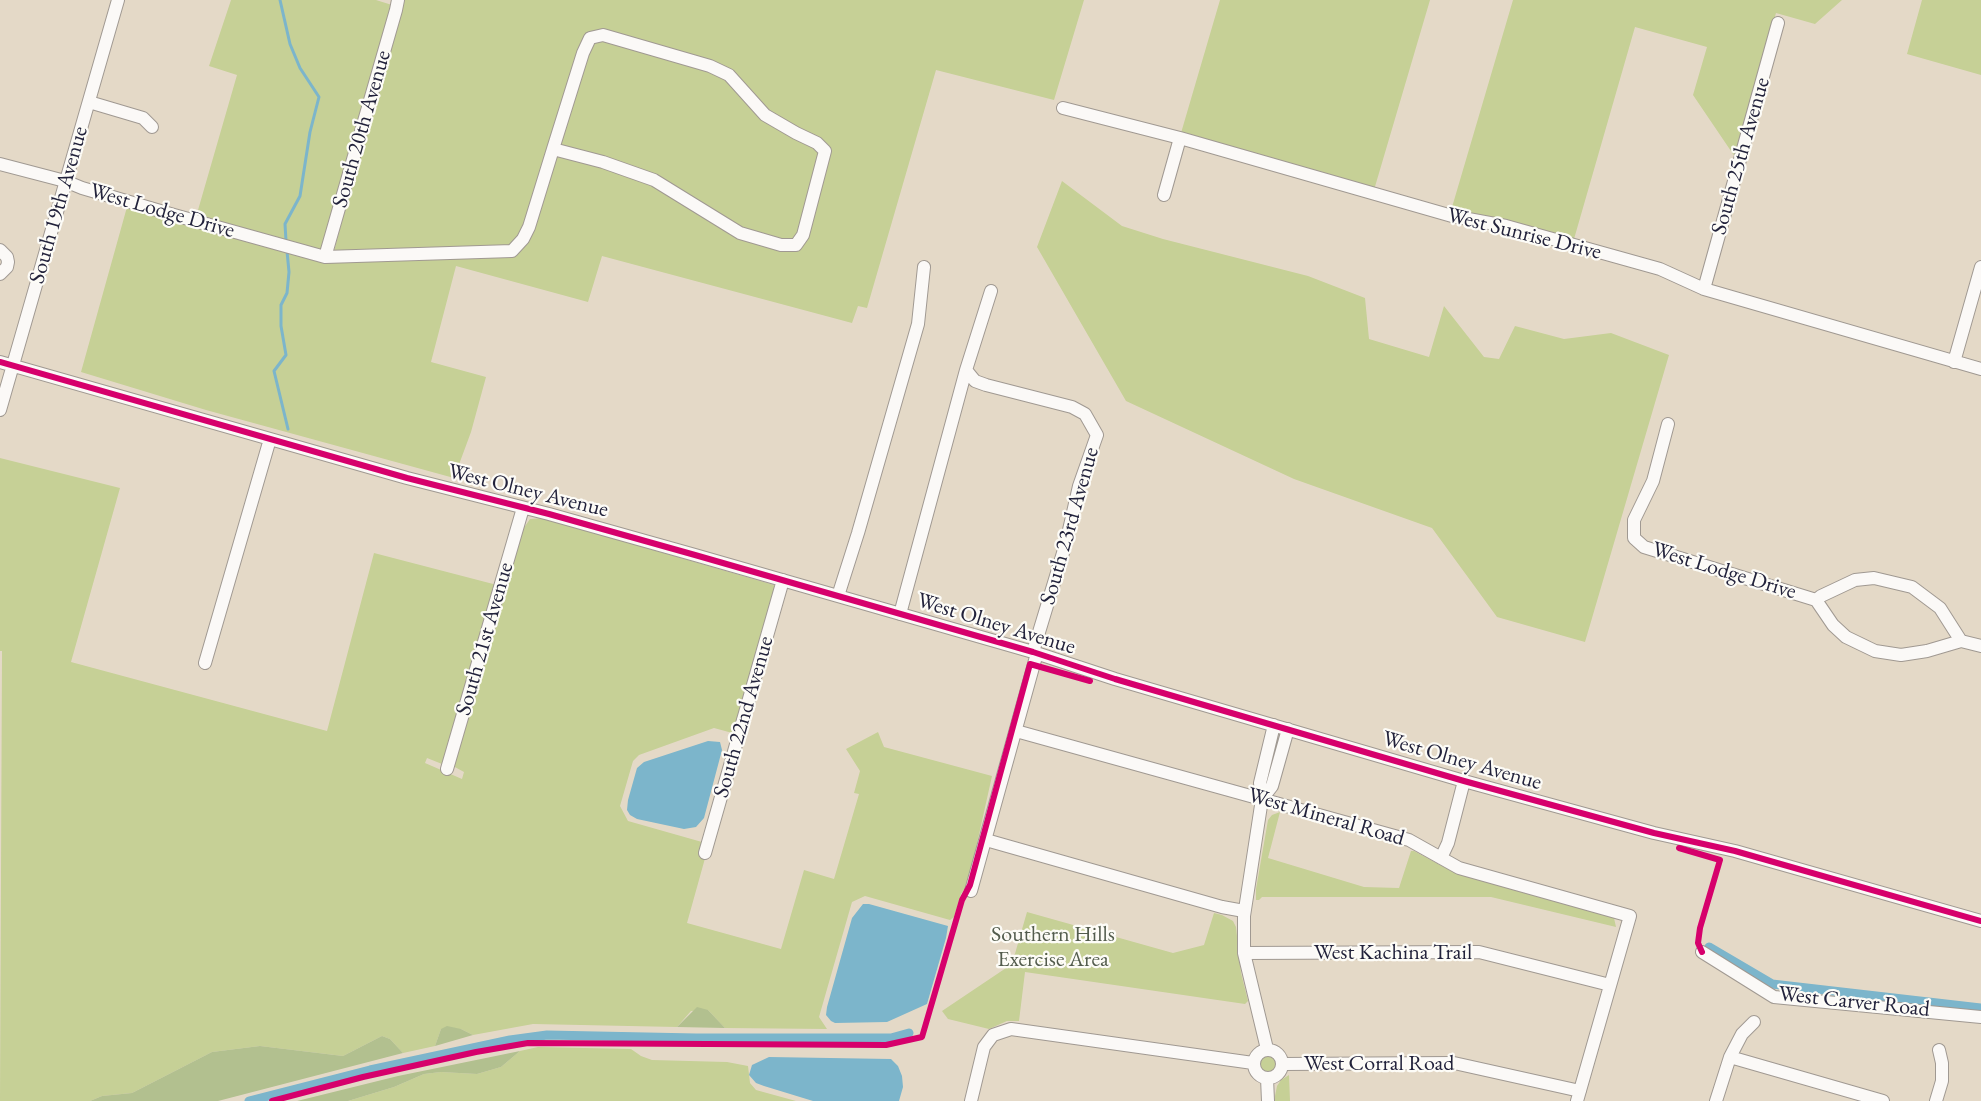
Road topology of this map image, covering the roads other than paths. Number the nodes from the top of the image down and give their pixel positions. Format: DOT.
graph roads {
  1 [pos="118,0"];
  2 [pos="398,0"];
  3 [pos="1778,23"];
  4 [pos="89,102"];
  5 [pos="1063,108"];
  6 [pos="152,127"];
  7 [pos="1180,138"];
  8 [pos="553,149"];
  9 [pos="0,164"];
  10 [pos="65,180"];
  11 [pos="1164,195"];
  12 [pos="0,250"];
  13 [pos="325,257"];
  14 [pos="924,267"];
  15 [pos="1981,267"];
  16 [pos="0,274"];
  17 [pos="1704,290"];
  18 [pos="991,291"];
  19 [pos="0,362"];
  20 [pos="1954,362"];
  21 [pos="13,366"];
  22 [pos="1981,369"];
  23 [pos="966,370"];
  24 [pos="0,410"];
  25 [pos="1668,424"];
  26 [pos="270,440"];
  27 [pos="523,508"];
  28 [pos="783,580"];
  29 [pos="838,596"];
  30 [pos="1816,600"];
  31 [pos="900,614"];
  32 [pos="1961,641"];
  33 [pos="1981,646"];
  34 [pos="1035,653"];
  35 [pos="205,663"];
  36 [pos="1274,725"];
  37 [pos="1288,729"];
  38 [pos="1016,731"];
  39 [pos="1264,764"];
  40 [pos="1276,768"];
  41 [pos="447,769"];
  42 [pos="1464,781"];
  43 [pos="1262,799"];
  44 [pos="986,840"];
  45 [pos="705,853"];
  46 [pos="1441,858"];
  47 [pos="971,891"];
  48 [pos="1244,910"];
  49 [pos="1981,921"];
  50 [pos="1702,952"];
  51 [pos="1244,953"];
  52 [pos="1610,985"];
  53 [pos="1981,1017"];
  54 [pos="1754,1022"];
  55 [pos="1267,1049"];
  56 [pos="1939,1050"];
  57 [pos="1730,1057"];
  58 [pos="1253,1063"];
  59 [pos="1282,1064"];
  60 [pos="1267,1078"];
  61 [pos="1578,1096"];
  62 [pos="971,1101"];
  63 [pos="1268,1101"];
  64 [pos="1716,1101"];
  65 [pos="1883,1101"];
  66 [pos="1936,1101"];
  1 -- 4 [label="street, South 19th Avenue"];
  2 -- 13 [label="street, South 20th Avenue"];
  3 -- 17 [label="street, South 25th Avenue"];
  4 -- 6 [label="street"];
  4 -- 10 [label="street, South 19th Avenue"];
  5 -- 7 [label="street, West Sunrise Drive"];
  7 -- 11 [label="street"];
  7 -- 17 [label="street, West Sunrise Drive"];
  8 -- 8 [label="street"];
  8 -- 13 [label="street, West Lodge Drive"];
  9 -- 10 [label="street, West Lodge Drive"];
  10 -- 13 [label="street, West Lodge Drive"];
  10 -- 21 [label="street, South 19th Avenue"];
  12 -- 16 [label="street"];
  14 -- 29 [label="street"];
  15 -- 20 [label="street"];
  17 -- 20 [label="street, West Sunrise Drive"];
  18 -- 23 [label="street"];
  19 -- 21 [label="street, West Olney Avenue"];
  20 -- 22 [label="street, West Sunrise Drive"];
  21 -- 24 [label="street, South 19th Avenue"];
  21 -- 26 [label="street, West Olney Avenue"];
  23 -- 31 [label="street"];
  23 -- 34 [label="street, South 23rd Avenue"];
  25 -- 30 [label="street, West Lodge Drive"];
  26 -- 27 [label="street, West Olney Avenue"];
  26 -- 35 [label="street"];
  27 -- 28 [label="street, West Olney Avenue"];
  27 -- 41 [label="street, South 21st Avenue"];
  28 -- 29 [label="street, West Olney Avenue"];
  28 -- 45 [label="street, South 22nd Avenue"];
  29 -- 31 [label="street, West Olney Avenue"];
  30 -- 32 [label="street, West Lodge Drive"];
  30 -- 32 [label="street, West Lodge Drive"];
  31 -- 34 [label="street, West Olney Avenue"];
  32 -- 33 [label="street"];
  34 -- 36 [label="street, West Olney Avenue"];
  34 -- 38 [label="street, South 23rd Avenue"];
  36 -- 37 [label="street, West Olney Avenue"];
  36 -- 39 [label="street"];
  37 -- 40 [label="street"];
  37 -- 42 [label="street, West Olney Avenue"];
  38 -- 43 [label="street, West Mineral Road"];
  38 -- 44 [label="street, South 23rd Avenue"];
  39 -- 40 [label="street"];
  39 -- 43 [label="street"];
  40 -- 43 [label="street"];
  42 -- 46 [label="street"];
  42 -- 49 [label="street, West Olney Avenue"];
  43 -- 46 [label="street, West Mineral Road"];
  43 -- 48 [label="street"];
  44 -- 47 [label="street, South 23rd Avenue"];
  44 -- 48 [label="street"];
  46 -- 52 [label="street, West Mineral Road"];
  48 -- 51 [label="street"];
  50 -- 53 [label="street, West Carver Road"];
  51 -- 52 [label="street, West Kachina Trail"];
  51 -- 55 [label="street"];
  52 -- 61 [label="street"];
  54 -- 57 [label="street"];
  55 -- 58 [label="street"];
  55 -- 59 [label="street"];
  56 -- 66 [label="street"];
  57 -- 64 [label="street"];
  57 -- 65 [label="street"];
  58 -- 60 [label="street"];
  58 -- 62 [label="street"];
  59 -- 60 [label="street"];
  59 -- 61 [label="street, West Corral Road"];
  60 -- 63 [label="street"];
}
